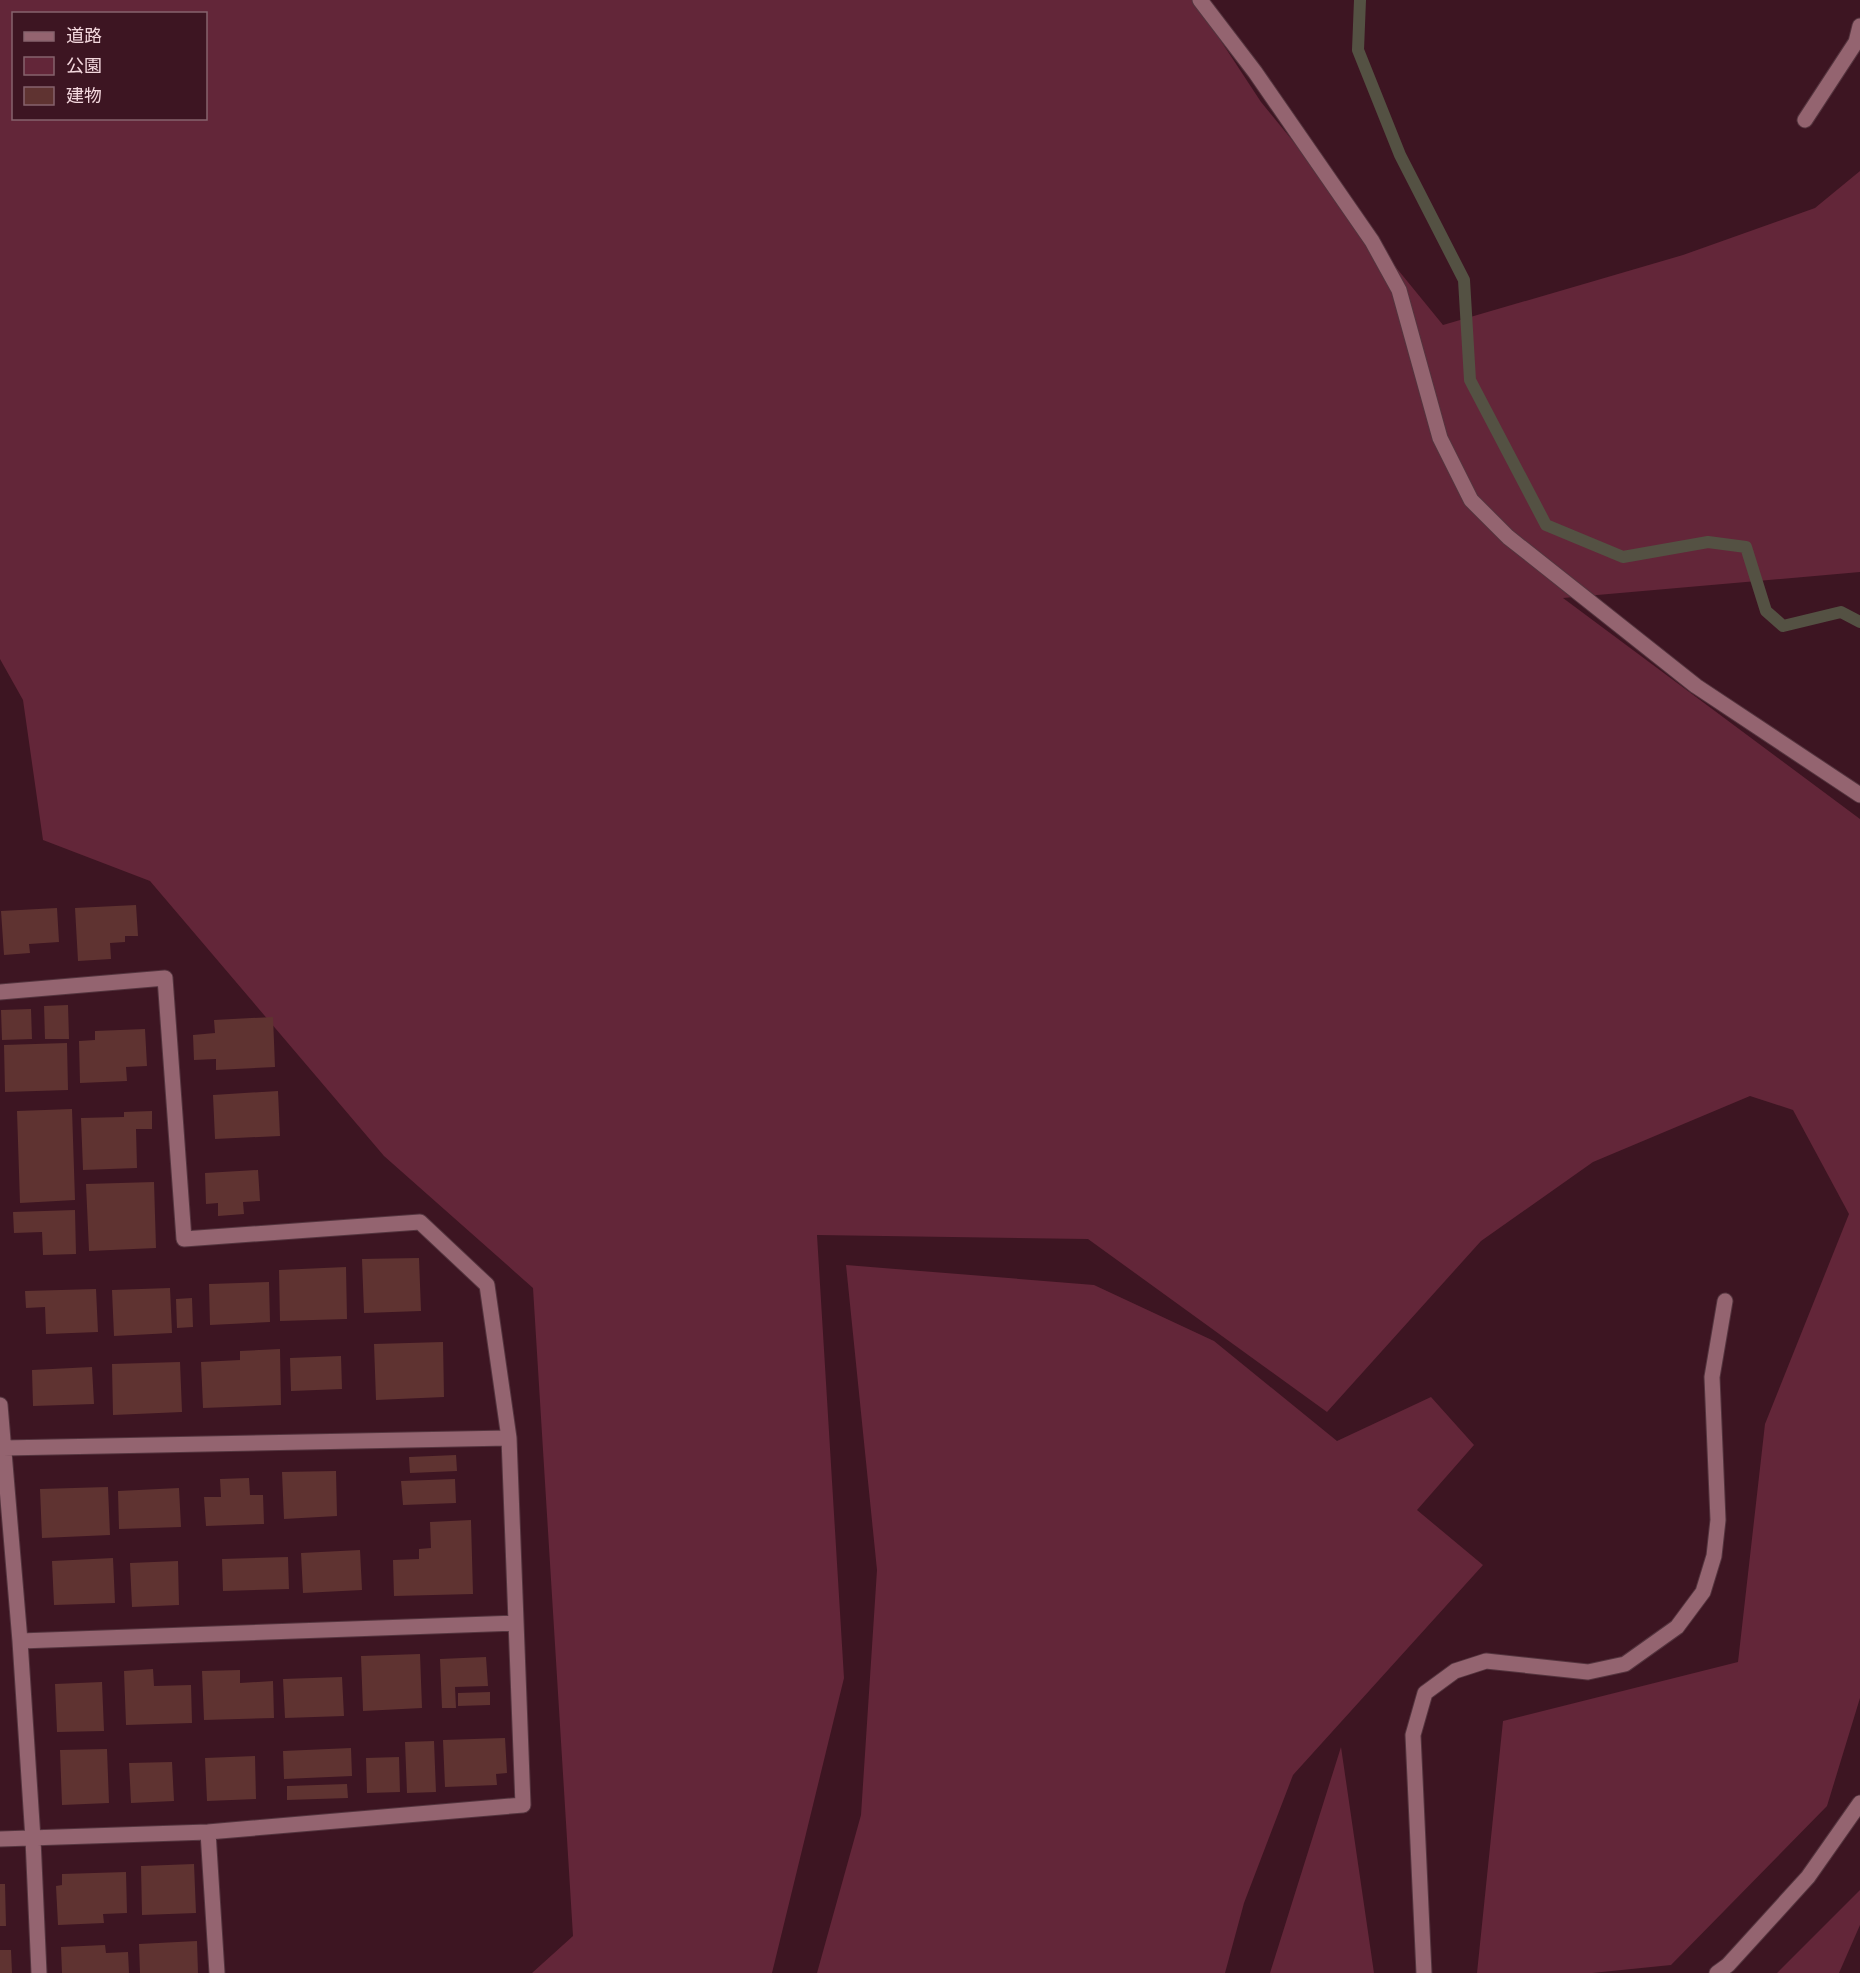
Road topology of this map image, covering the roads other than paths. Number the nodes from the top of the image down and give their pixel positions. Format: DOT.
graph roads {
  1 [pos="1200,0"];
  2 [pos="1860,26"];
  3 [pos="1805,120"];
  4 [pos="1860,795"];
  5 [pos="0,992"];
  6 [pos="1725,1301"];
  7 [pos="0,1405"];
  8 [pos="509,1438"];
  9 [pos="3,1448"];
  10 [pos="516,1623"];
  11 [pos="20,1641"];
  12 [pos="1860,1803"];
  13 [pos="208,1832"];
  14 [pos="0,1839"];
  15 [pos="33,1839"];
  16 [pos="39,1973"];
  17 [pos="217,1973"];
  18 [pos="1424,1973"];
  19 [pos="1717,1973"];
  1 -- 4 [label="street"];
  2 -- 3 [label="street"];
  5 -- 8 [label="street"];
  6 -- 18 [label="street"];
  7 -- 9 [label="street"];
  8 -- 9 [label="street"];
  8 -- 10 [label="street"];
  9 -- 11 [label="street"];
  10 -- 11 [label="street"];
  10 -- 13 [label="street"];
  11 -- 15 [label="street"];
  12 -- 19 [label="street"];
  13 -- 15 [label="street"];
  13 -- 17 [label="street"];
  14 -- 15 [label="street"];
  15 -- 16 [label="street"];
}
